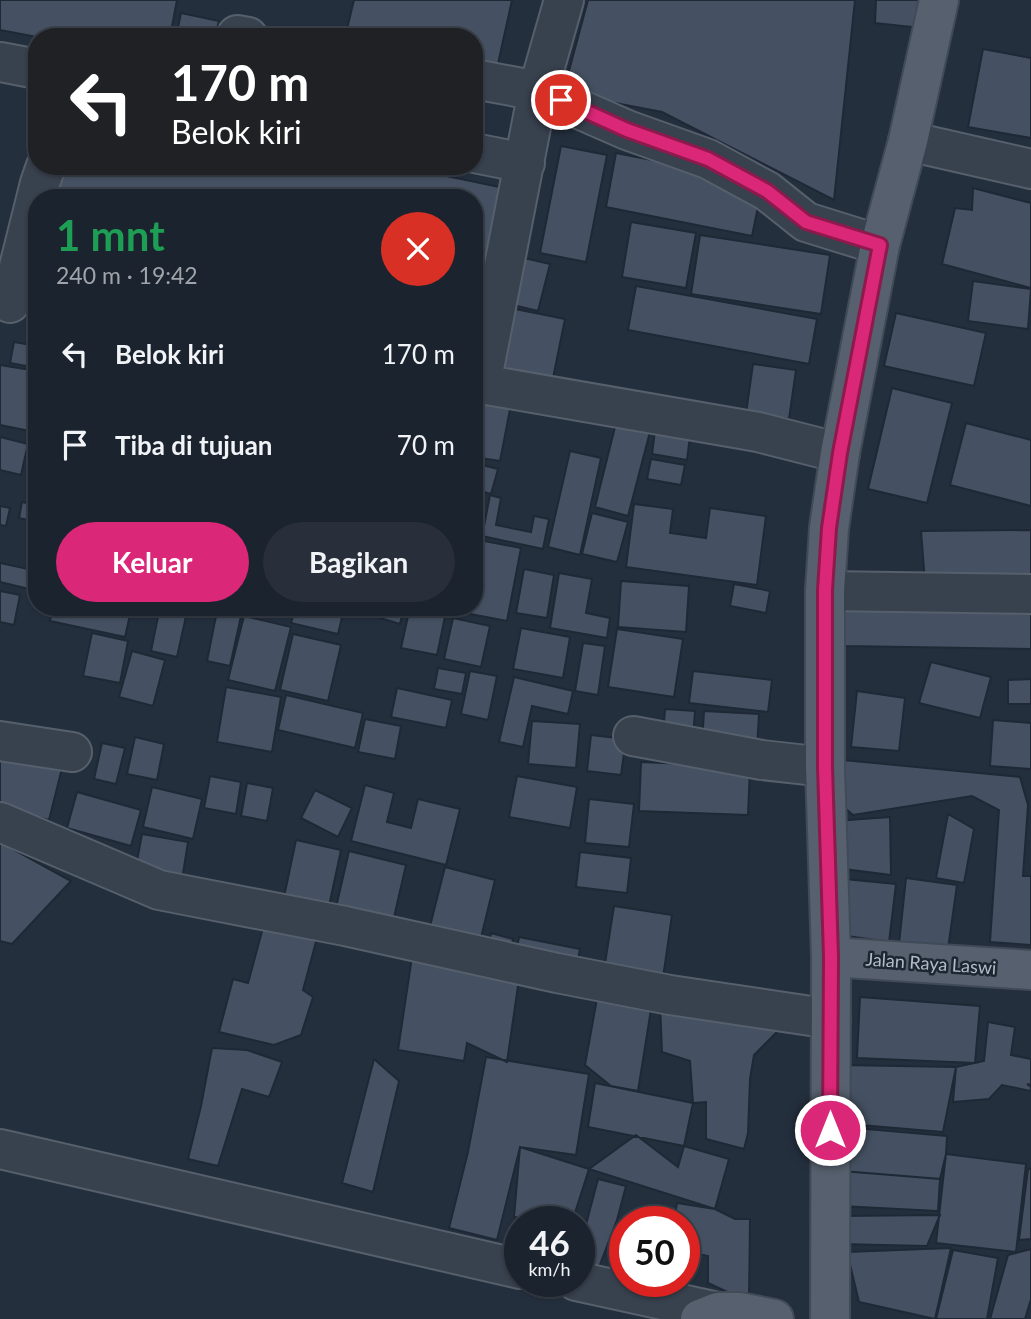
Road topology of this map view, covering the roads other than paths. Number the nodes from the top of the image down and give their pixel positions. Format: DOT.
graph roads {
  1 [pos="564,0"];
  2 [pos="939,0"];
  3 [pos="0,62"];
  4 [pos="28,67"];
  5 [pos="483,81"];
  6 [pos="538,90"];
  7 [pos="908,141"];
  8 [pos="483,155"];
  9 [pos="525,163"];
  10 [pos="1031,169"];
  11 [pos="872,243"];
  12 [pos="28,244"];
  13 [pos="16,304"];
  14 [pos="483,356"];
  15 [pos="483,385"];
  16 [pos="840,453"];
  17 [pos="825,590"];
  18 [pos="1031,594"];
  19 [pos="633,736"];
  20 [pos="0,741"];
  21 [pos="72,752"];
  22 [pos="795,764"];
  23 [pos="0,822"];
  24 [pos="831,957"];
  25 [pos="1031,970"];
  26 [pos="831,1019"];
  27 [pos="0,1149"];
  28 [pos="504,1265"];
  29 [pos="595,1285"];
  30 [pos="733,1315"];
  31 [pos="830,1319"];
  1 -- 6 [label="street"];
  2 -- 7 [label="main road"];
  3 -- 4 [label="street"];
  5 -- 6 [label="street"];
  6 -- 9 [label="street"];
  6 -- 11 [label="street"];
  7 -- 10 [label="street"];
  7 -- 11 [label="main road"];
  8 -- 9 [label="street"];
  9 -- 14 [label="street"];
  11 -- 16 [label="main road"];
  12 -- 13 [label="street"];
  15 -- 16 [label="street"];
  16 -- 17 [label="main road"];
  17 -- 18 [label="street"];
  17 -- 22 [label="main road"];
  19 -- 22 [label="street"];
  20 -- 21 [label="street"];
  22 -- 24 [label="main road"];
  23 -- 26 [label="street"];
  24 -- 25 [label="main road, Jalan Raya Laswi"];
  24 -- 26 [label="main road"];
  26 -- 31 [label="main road"];
  27 -- 28 [label="street"];
  29 -- 30 [label="street"];
}
